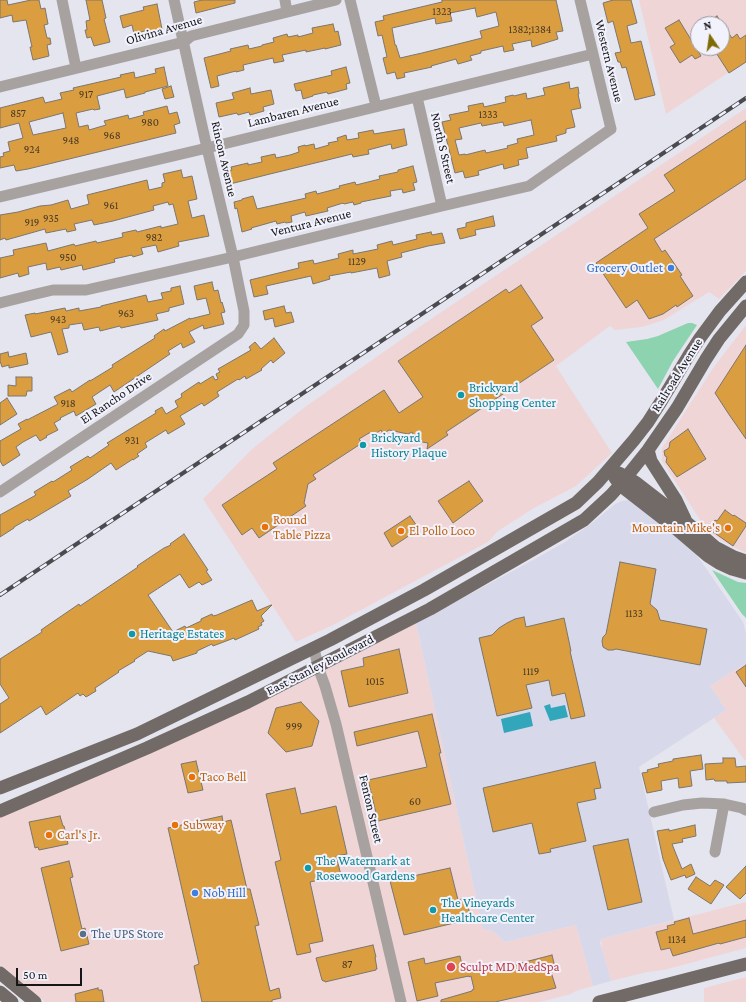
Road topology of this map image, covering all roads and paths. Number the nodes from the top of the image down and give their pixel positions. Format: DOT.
graph roads {
  1 [pos="62,0"];
  2 [pos="174,0"];
  3 [pos="285,0"];
  4 [pos="336,0"];
  5 [pos="350,0"];
  6 [pos="580,0"];
  7 [pos="287,12"];
  8 [pos="184,42"];
  9 [pos="593,54"];
  10 [pos="76,68"];
  11 [pos="0,87"];
  12 [pos="417,97"];
  13 [pos="376,106"];
  14 [pos="611,129"];
  15 [pos="207,148"];
  16 [pos="0,197"];
  17 [pos="442,206"];
  18 [pos="233,257"];
  19 [pos="746,282"];
  20 [pos="0,302"];
  21 [pos="746,306"];
  22 [pos="244,325"];
  23 [pos="648,450"];
  24 [pos="610,469"];
  25 [pos="623,481"];
  26 [pos="0,492"];
  27 [pos="685,521"];
  28 [pos="746,561"];
  29 [pos="746,573"];
  30 [pos="314,648"];
  31 [pos="318,667"];
  32 [pos="0,788"];
  33 [pos="724,804"];
  34 [pos="746,810"];
  35 [pos="0,811"];
  36 [pos="654,812"];
  37 [pos="715,852"];
  38 [pos="746,964"];
  39 [pos="0,973"];
  40 [pos="0,992"];
  41 [pos="12,1002"];
  42 [pos="35,1002"];
  43 [pos="401,1002"];
  44 [pos="599,1002"];
  1 -- 10 [label="street"];
  2 -- 8 [label="street, Rincon Avenue"];
  3 -- 7 [label="street"];
  4 -- 7 [label="street, Olivina Avenue"];
  5 -- 13 [label="street"];
  6 -- 9 [label="street, Western Avenue"];
  7 -- 8 [label="street, Olivina Avenue"];
  8 -- 10 [label="street, Olivina Avenue"];
  8 -- 15 [label="street, Rincon Avenue"];
  9 -- 12 [label="street, Lambaren Avenue"];
  9 -- 14 [label="street, Western Avenue"];
  10 -- 11 [label="street, Olivina Avenue"];
  12 -- 13 [label="street, Lambaren Avenue"];
  12 -- 17 [label="street, North S Street"];
  13 -- 15 [label="street, Lambaren Avenue"];
  14 -- 17 [label="street, Ventura Avenue"];
  15 -- 16 [label="street, Lambaren Avenue"];
  15 -- 18 [label="street, Rincon Avenue"];
  17 -- 18 [label="street, Ventura Avenue"];
  18 -- 20 [label="street, Ventura Avenue"];
  18 -- 22 [label="street, Rincon Avenue"];
  19 -- 24 [label="main road, Railroad Avenue"];
  21 -- 23 [label="main road, Railroad Avenue"];
  22 -- 26 [label="street, El Rancho Drive"];
  23 -- 25 [label="main road, Railroad Avenue"];
  23 -- 27 [label="main road"];
  24 -- 25 [label="main road"];
  24 -- 30 [label="main road, East Stanley Boulevard"];
  25 -- 27 [label="main road"];
  25 -- 29 [label="main road"];
  25 -- 31 [label="main road, East Stanley Boulevard"];
  27 -- 28 [label="main road"];
  30 -- 31 [label="street, Fenton Street"];
  30 -- 32 [label="main road, East Stanley Boulevard"];
  31 -- 35 [label="main road, East Stanley Boulevard"];
  31 -- 43 [label="street, Fenton Street"];
  33 -- 34 [label="street"];
  33 -- 36 [label="street"];
  33 -- 37 [label="street"];
  38 -- 44 [label="main road"];
  39 -- 42 [label="main road"];
  40 -- 41 [label="main road"];
}
